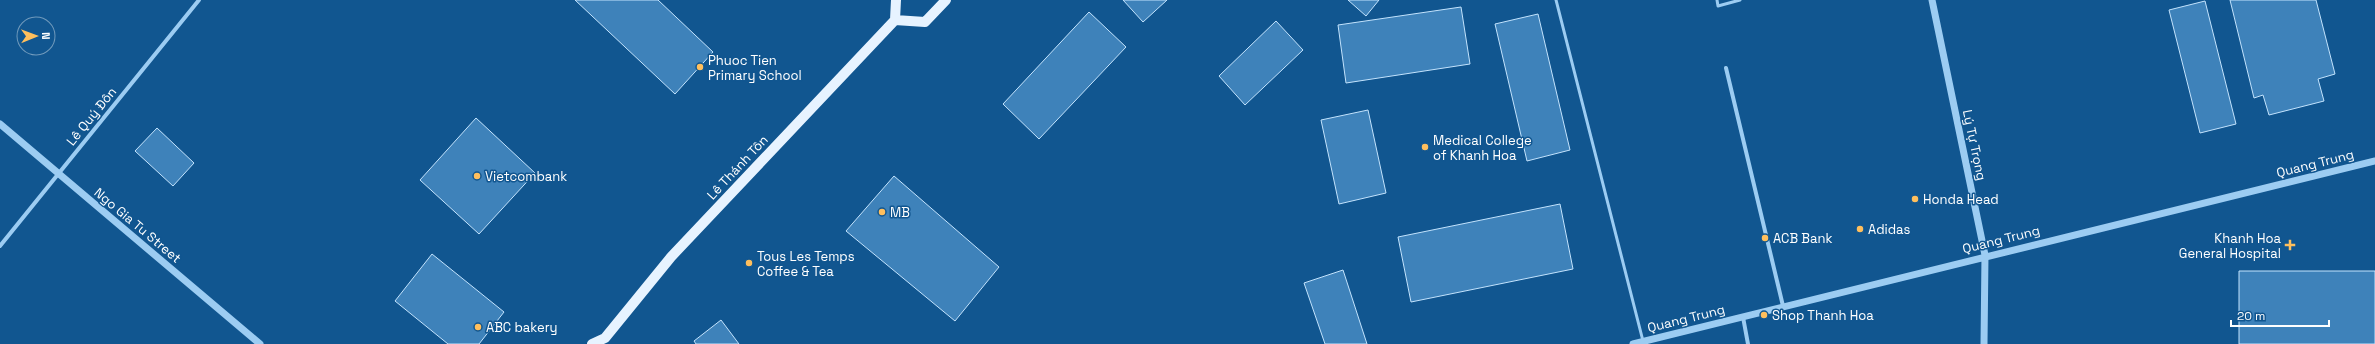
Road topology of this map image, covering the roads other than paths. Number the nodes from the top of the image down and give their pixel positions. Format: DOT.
graph roads {
  1 [pos="198,0"];
  2 [pos="896,0"];
  3 [pos="946,0"];
  4 [pos="1556,0"];
  5 [pos="1717,0"];
  6 [pos="1740,0"];
  7 [pos="1932,0"];
  8 [pos="895,20"];
  9 [pos="1726,68"];
  10 [pos="0,124"];
  11 [pos="2375,161"];
  12 [pos="58,173"];
  13 [pos="0,246"];
  14 [pos="1985,255"];
  15 [pos="1783,306"];
  16 [pos="1743,316"];
  17 [pos="605,341"];
  18 [pos="1643,341"];
  19 [pos="260,344"];
  20 [pos="592,344"];
  21 [pos="1632,344"];
  22 [pos="1748,344"];
  23 [pos="1984,344"];
  1 -- 12 [label="street, Lê Quý Đôn"];
  2 -- 8 [label="main road"];
  3 -- 8 [label="main road"];
  4 -- 18 [label="lane"];
  5 -- 6 [label="lane"];
  7 -- 14 [label="street, Lý Tự Trọng"];
  8 -- 17 [label="main road, Lê Thánh Tôn"];
  9 -- 15 [label="street"];
  10 -- 12 [label="street, Ngo Gia Tu Street"];
  11 -- 14 [label="street, Quang Trung"];
  12 -- 13 [label="street, Lê Quý Đôn"];
  12 -- 19 [label="street, Ngo Gia Tu Street"];
  14 -- 15 [label="street, Quang Trung"];
  14 -- 23 [label="street, Lý Tự Trọng"];
  15 -- 16 [label="street, Quang Trung"];
  16 -- 18 [label="street, Quang Trung"];
  16 -- 22 [label="street"];
  17 -- 20 [label="main road, Lê Thánh Tôn"];
  18 -- 21 [label="street, Quang Trung"];
}
